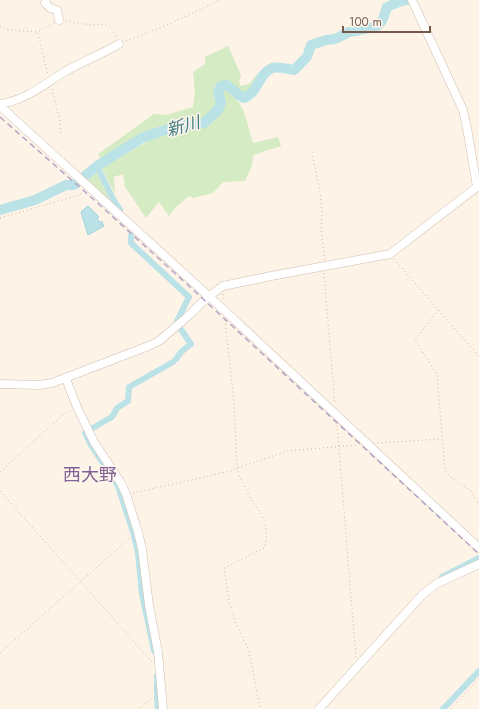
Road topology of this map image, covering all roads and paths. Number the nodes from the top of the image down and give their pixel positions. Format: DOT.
graph roads {
  1 [pos="46,0"];
  2 [pos="220,0"];
  3 [pos="413,0"];
  4 [pos="58,20"];
  5 [pos="0,26"];
  6 [pos="119,44"];
  7 [pos="0,105"];
  8 [pos="312,152"];
  9 [pos="88,185"];
  10 [pos="478,187"];
  11 [pos="0,218"];
  12 [pos="390,254"];
  13 [pos="325,267"];
  14 [pos="223,286"];
  15 [pos="209,296"];
  16 [pos="224,310"];
  17 [pos="438,310"];
  18 [pos="479,356"];
  19 [pos="66,379"];
  20 [pos="0,384"];
  21 [pos="77,406"];
  22 [pos="336,413"];
  23 [pos="441,439"];
  24 [pos="368,444"];
  25 [pos="338,447"];
  26 [pos="237,468"];
  27 [pos="0,472"];
  28 [pos="0,491"];
  29 [pos="126,494"];
  30 [pos="479,504"];
  31 [pos="138,532"];
  32 [pos="479,548"];
  33 [pos="479,564"];
  34 [pos="80,581"];
  35 [pos="0,653"];
  36 [pos="158,662"];
  37 [pos="362,663"];
  38 [pos="479,678"];
  39 [pos="161,695"];
  40 [pos="139,709"];
  41 [pos="163,709"];
  42 [pos="260,709"];
  43 [pos="319,709"];
  44 [pos="451,709"];
  1 -- 4 [label="street"];
  2 -- 6 [label="path"];
  3 -- 10 [label="street"];
  4 -- 5 [label="path"];
  4 -- 6 [label="path"];
  6 -- 7 [label="street"];
  7 -- 9 [label="street"];
  8 -- 13 [label="path"];
  9 -- 11 [label="path"];
  9 -- 15 [label="street"];
  10 -- 12 [label="street"];
  12 -- 13 [label="street"];
  12 -- 17 [label="path"];
  13 -- 14 [label="street"];
  13 -- 22 [label="path"];
  14 -- 15 [label="street"];
  14 -- 16 [label="path"];
  15 -- 16 [label="street"];
  15 -- 19 [label="street"];
  16 -- 22 [label="street"];
  16 -- 26 [label="path"];
  17 -- 18 [label="path"];
  17 -- 23 [label="path"];
  19 -- 20 [label="street"];
  19 -- 21 [label="street"];
  21 -- 27 [label="path"];
  21 -- 29 [label="street"];
  22 -- 24 [label="street"];
  22 -- 25 [label="path"];
  23 -- 24 [label="path"];
  23 -- 30 [label="path"];
  24 -- 25 [label="path"];
  24 -- 32 [label="street"];
  25 -- 26 [label="path"];
  25 -- 37 [label="path"];
  26 -- 29 [label="path"];
  26 -- 42 [label="path"];
  28 -- 34 [label="path"];
  29 -- 31 [label="street"];
  31 -- 34 [label="path"];
  31 -- 36 [label="street"];
  33 -- 37 [label="street"];
  34 -- 35 [label="path"];
  34 -- 36 [label="path"];
  36 -- 39 [label="street"];
  37 -- 43 [label="street"];
  38 -- 44 [label="path"];
  39 -- 40 [label="path"];
  39 -- 41 [label="street"];
}
